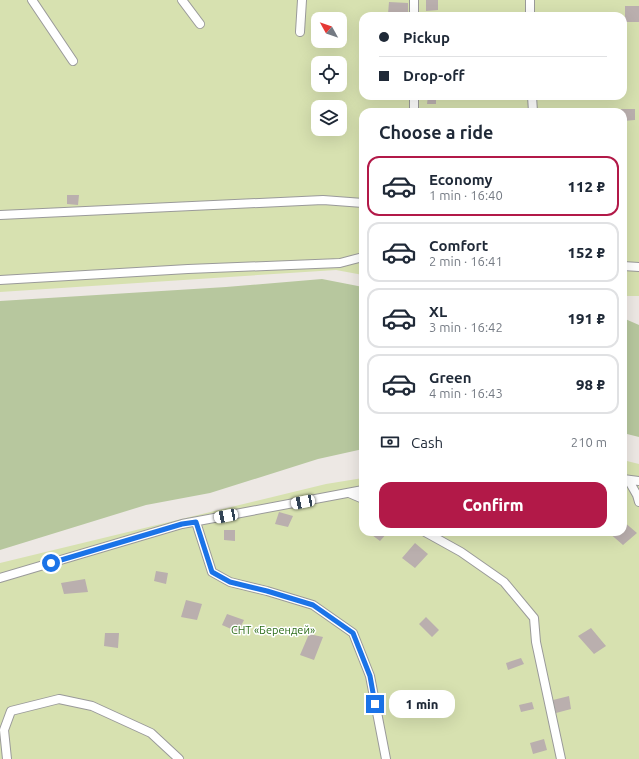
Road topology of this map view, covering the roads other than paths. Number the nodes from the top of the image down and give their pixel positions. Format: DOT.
graph roads {
  1 [pos="32,0"];
  2 [pos="182,0"];
  3 [pos="302,0"];
  4 [pos="414,0"];
  5 [pos="530,0"];
  6 [pos="414,12"];
  7 [pos="530,12"];
  8 [pos="200,24"];
  9 [pos="300,32"];
  10 [pos="73,62"];
  11 [pos="359,203"];
  12 [pos="0,215"];
  13 [pos="359,258"];
  14 [pos="627,266"];
  15 [pos="639,267"];
  16 [pos="0,280"];
  17 [pos="627,480"];
  18 [pos="627,481"];
  19 [pos="639,481"];
  20 [pos="359,491"];
  21 [pos="349,493"];
  22 [pos="359,498"];
  23 [pos="639,502"];
  24 [pos="196,522"];
  25 [pos="432,536"];
  26 [pos="0,578"];
  27 [pos="0,756"];
  28 [pos="4,759"];
  29 [pos="7,759"];
  30 [pos="179,759"];
  31 [pos="386,759"];
  32 [pos="561,759"];
  1 -- 10 [label="lane"];
  2 -- 8 [label="lane"];
  3 -- 9 [label="lane"];
  4 -- 6 [label="lane"];
  5 -- 7 [label="lane"];
  11 -- 12 [label="lane"];
  13 -- 16 [label="lane"];
  14 -- 15 [label="lane"];
  17 -- 19 [label="lane"];
  18 -- 23 [label="lane"];
  20 -- 21 [label="lane"];
  21 -- 22 [label="lane"];
  21 -- 24 [label="lane"];
  24 -- 26 [label="lane"];
  24 -- 31 [label="lane"];
  25 -- 32 [label="lane"];
  27 -- 28 [label="lane"];
  29 -- 30 [label="lane"];
}
